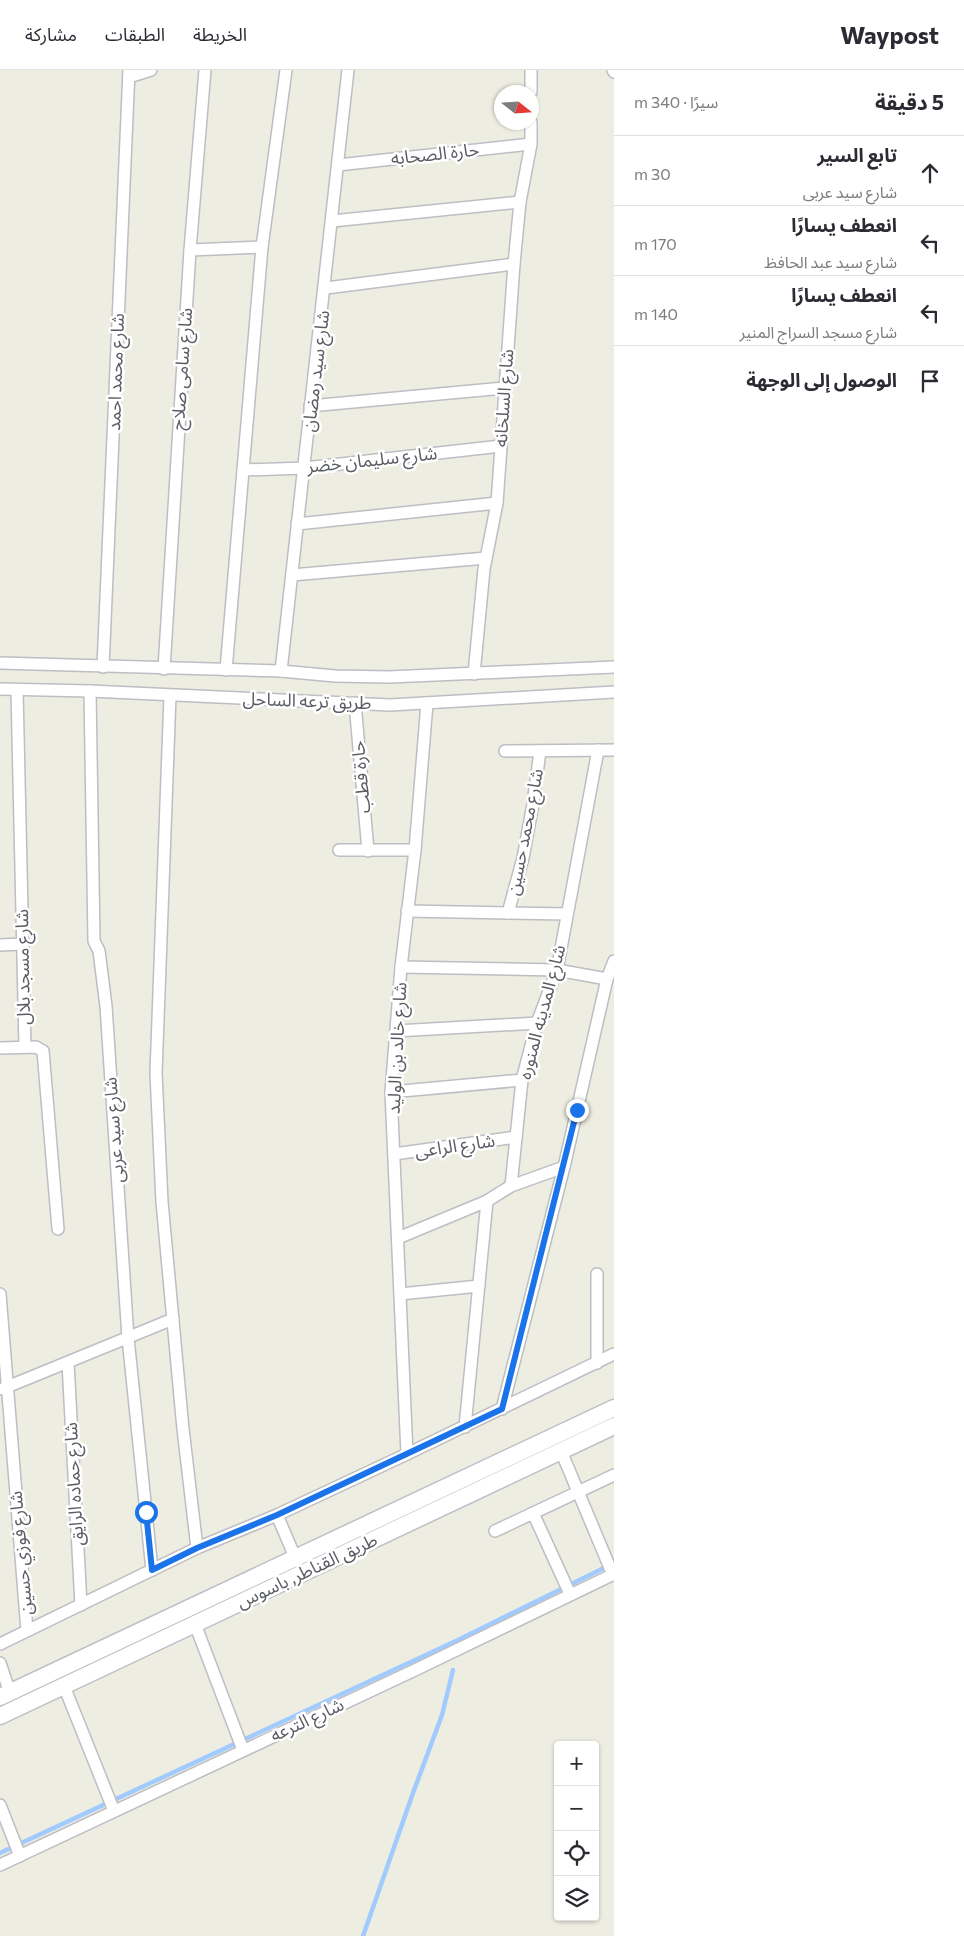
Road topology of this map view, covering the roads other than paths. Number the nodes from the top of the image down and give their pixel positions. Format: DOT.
graph roads {
  1 [pos="151,70"];
  2 [pos="205,70"];
  3 [pos="286,70"];
  4 [pos="348,70"];
  5 [pos="531,70"];
  6 [pos="129,74"];
  7 [pos="531,85"];
  8 [pos="531,130"];
  9 [pos="531,144"];
  10 [pos="338,165"];
  11 [pos="520,202"];
  12 [pos="332,221"];
  13 [pos="262,247"];
  14 [pos="190,250"];
  15 [pos="514,264"];
  16 [pos="326,288"];
  17 [pos="504,388"];
  18 [pos="310,406"];
  19 [pos="501,446"];
  20 [pos="304,468"];
  21 [pos="243,470"];
  22 [pos="497,503"];
  23 [pos="297,524"];
  24 [pos="486,558"];
  25 [pos="292,575"];
  26 [pos="0,663"];
  27 [pos="103,667"];
  28 [pos="614,667"];
  29 [pos="164,669"];
  30 [pos="226,670"];
  31 [pos="281,671"];
  32 [pos="474,674"];
  33 [pos="0,689"];
  34 [pos="17,690"];
  35 [pos="90,691"];
  36 [pos="614,692"];
  37 [pos="170,696"];
  38 [pos="355,703"];
  39 [pos="427,703"];
  40 [pos="598,750"];
  41 [pos="614,750"];
  42 [pos="505,751"];
  43 [pos="540,751"];
  44 [pos="339,850"];
  45 [pos="368,850"];
  46 [pos="415,850"];
  47 [pos="407,912"];
  48 [pos="508,913"];
  49 [pos="567,914"];
  50 [pos="23,944"];
  51 [pos="0,945"];
  52 [pos="614,961"];
  53 [pos="401,966"];
  54 [pos="557,970"];
  55 [pos="607,979"];
  56 [pos="537,1023"];
  57 [pos="396,1031"];
  58 [pos="25,1047"];
  59 [pos="0,1048"];
  60 [pos="522,1080"];
  61 [pos="391,1092"];
  62 [pos="516,1137"];
  63 [pos="394,1154"];
  64 [pos="564,1166"];
  65 [pos="511,1186"];
  66 [pos="487,1201"];
  67 [pos="58,1229"];
  68 [pos="398,1238"];
  69 [pos="597,1274"];
  70 [pos="479,1286"];
  71 [pos="0,1294"];
  72 [pos="400,1294"];
  73 [pos="173,1320"];
  74 [pos="128,1338"];
  75 [pos="614,1354"];
  76 [pos="68,1363"];
  77 [pos="596,1363"];
  78 [pos="4,1388"];
  79 [pos="614,1408"];
  80 [pos="502,1409"];
  81 [pos="614,1426"];
  82 [pos="465,1427"];
  83 [pos="561,1451"];
  84 [pos="407,1454"];
  85 [pos="614,1475"];
  86 [pos="578,1491"];
  87 [pos="533,1513"];
  88 [pos="277,1515"];
  89 [pos="495,1531"];
  90 [pos="197,1548"];
  91 [pos="295,1557"];
  92 [pos="152,1570"];
  93 [pos="613,1575"];
  94 [pos="570,1594"];
  95 [pos="82,1605"];
  96 [pos="195,1624"];
  97 [pos="27,1631"];
  98 [pos="0,1644"];
  99 [pos="0,1664"];
  100 [pos="64,1686"];
  101 [pos="5,1695"];
  102 [pos="0,1716"];
  103 [pos="243,1750"];
  104 [pos="0,1805"];
  105 [pos="114,1811"];
  106 [pos="20,1856"];
  107 [pos="0,1865"];
  1 -- 6 [label="street"];
  2 -- 14 [label="street, شارع سامى صلاح"];
  3 -- 13 [label="street"];
  4 -- 10 [label="street, شارع سيد رمضان"];
  5 -- 7 [label="street"];
  6 -- 27 [label="street, شارع محمد احمد"];
  8 -- 9 [label="street, شارع السلخانه"];
  9 -- 10 [label="street, حارة الصحابه"];
  9 -- 11 [label="street, شارع السلخانه"];
  10 -- 12 [label="street, شارع سيد رمضان"];
  11 -- 12 [label="street"];
  11 -- 15 [label="street, شارع السلخانه"];
  12 -- 16 [label="street, شارع سيد رمضان"];
  13 -- 14 [label="street"];
  13 -- 21 [label="street"];
  14 -- 29 [label="street, شارع سامى صلاح"];
  15 -- 16 [label="street"];
  15 -- 17 [label="street, شارع السلخانه"];
  16 -- 18 [label="street, شارع سيد رمضان"];
  17 -- 18 [label="street"];
  17 -- 19 [label="street, شارع السلخانه"];
  18 -- 20 [label="street, شارع سيد رمضان"];
  19 -- 20 [label="street, شارع سليمان خضر"];
  19 -- 22 [label="street, شارع السلخانه"];
  20 -- 21 [label="street, شارع سليمان خضر"];
  20 -- 23 [label="street, شارع سيد رمضان"];
  21 -- 30 [label="street"];
  22 -- 23 [label="street"];
  22 -- 24 [label="street, شارع السلخانه"];
  23 -- 25 [label="street, شارع سيد رمضان"];
  24 -- 25 [label="street"];
  24 -- 32 [label="street, شارع السلخانه"];
  25 -- 31 [label="street, شارع سيد رمضان"];
  26 -- 27 [label="street, طريق ترعه الساحل"];
  27 -- 29 [label="street, طريق ترعه الساحل"];
  28 -- 32 [label="street, طريق ترعه الساحل"];
  29 -- 30 [label="street, طريق ترعه الساحل"];
  30 -- 31 [label="street, طريق ترعه الساحل"];
  31 -- 32 [label="street, طريق ترعه الساحل"];
  33 -- 34 [label="street, طريق ترعه الساحل"];
  34 -- 35 [label="street, طريق ترعه الساحل"];
  34 -- 50 [label="street, شارع مسجد بلال"];
  35 -- 37 [label="street, طريق ترعه الساحل"];
  35 -- 74 [label="street, شارع سيد عربى"];
  36 -- 39 [label="street, طريق ترعه الساحل"];
  37 -- 38 [label="street, طريق ترعه الساحل"];
  37 -- 73 [label="street"];
  38 -- 39 [label="street, طريق ترعه الساحل"];
  38 -- 45 [label="street, حارة قطب"];
  39 -- 46 [label="street, شارع خالد بن الوليد"];
  40 -- 41 [label="street"];
  40 -- 43 [label="street"];
  40 -- 49 [label="street, شارع المدينه المنوره"];
  42 -- 43 [label="street"];
  43 -- 48 [label="street, شارع محمد حسين"];
  44 -- 45 [label="street"];
  45 -- 46 [label="street"];
  46 -- 47 [label="street, شارع خالد بن الوليد"];
  47 -- 48 [label="street"];
  47 -- 53 [label="street, شارع خالد بن الوليد"];
  48 -- 49 [label="street"];
  49 -- 54 [label="street, شارع المدينه المنوره"];
  50 -- 51 [label="street"];
  50 -- 58 [label="street, شارع مسجد بلال"];
  52 -- 55 [label="street"];
  53 -- 54 [label="street"];
  53 -- 57 [label="street, شارع خالد بن الوليد"];
  54 -- 55 [label="street"];
  54 -- 56 [label="street, شارع المدينه المنوره"];
  55 -- 64 [label="street"];
  56 -- 57 [label="street"];
  56 -- 60 [label="street, شارع المدينه المنوره"];
  57 -- 61 [label="street, شارع خالد بن الوليد"];
  58 -- 59 [label="street"];
  58 -- 67 [label="street, شارع مسجد بلال"];
  60 -- 61 [label="street"];
  60 -- 62 [label="street, شارع المدينه المنوره"];
  61 -- 63 [label="street, شارع خالد بن الوليد"];
  62 -- 63 [label="street, شارع الراعى"];
  62 -- 65 [label="street, شارع المدينه المنوره"];
  63 -- 68 [label="street, شارع خالد بن الوليد"];
  64 -- 65 [label="street"];
  64 -- 80 [label="street"];
  65 -- 66 [label="street"];
  66 -- 68 [label="street"];
  66 -- 70 [label="street"];
  68 -- 72 [label="street, شارع خالد بن الوليد"];
  69 -- 77 [label="street"];
  70 -- 72 [label="street"];
  70 -- 82 [label="street"];
  71 -- 78 [label="street, شارع فوزي حسين"];
  72 -- 84 [label="street, شارع خالد بن الوليد"];
  73 -- 74 [label="street"];
  73 -- 90 [label="street"];
  74 -- 76 [label="street"];
  74 -- 92 [label="street, شارع سيد عربى"];
  75 -- 77 [label="street"];
  76 -- 78 [label="street"];
  76 -- 95 [label="street, شارع حماده الرايق"];
  77 -- 80 [label="street"];
  78 -- 97 [label="street, شارع فوزي حسين"];
  79 -- 91 [label="main road, طريق القناطر, باسوس"];
  80 -- 82 [label="street"];
  81 -- 83 [label="main road, طريق القناطر, باسوس"];
  82 -- 84 [label="street"];
  83 -- 86 [label="street"];
  83 -- 96 [label="main road, طريق القناطر, باسوس"];
  84 -- 88 [label="street"];
  85 -- 86 [label="street"];
  86 -- 87 [label="street"];
  86 -- 93 [label="street"];
  87 -- 89 [label="street"];
  87 -- 94 [label="street"];
  88 -- 90 [label="street"];
  88 -- 91 [label="street"];
  90 -- 92 [label="street"];
  91 -- 101 [label="main road, طريق القناطر, باسوس"];
  92 -- 95 [label="street"];
  93 -- 94 [label="street, شارع الترعه"];
  94 -- 103 [label="street, شارع الترعه"];
  95 -- 97 [label="street"];
  96 -- 100 [label="main road, طريق القناطر, باسوس"];
  96 -- 103 [label="street"];
  97 -- 98 [label="street"];
  99 -- 101 [label="street"];
  100 -- 102 [label="main road, طريق القناطر, باسوس"];
  100 -- 105 [label="street"];
  103 -- 105 [label="street, شارع الترعه"];
  104 -- 106 [label="street"];
  105 -- 106 [label="street, شارع الترعه"];
  106 -- 107 [label="street, شارع الترعه"];
}
